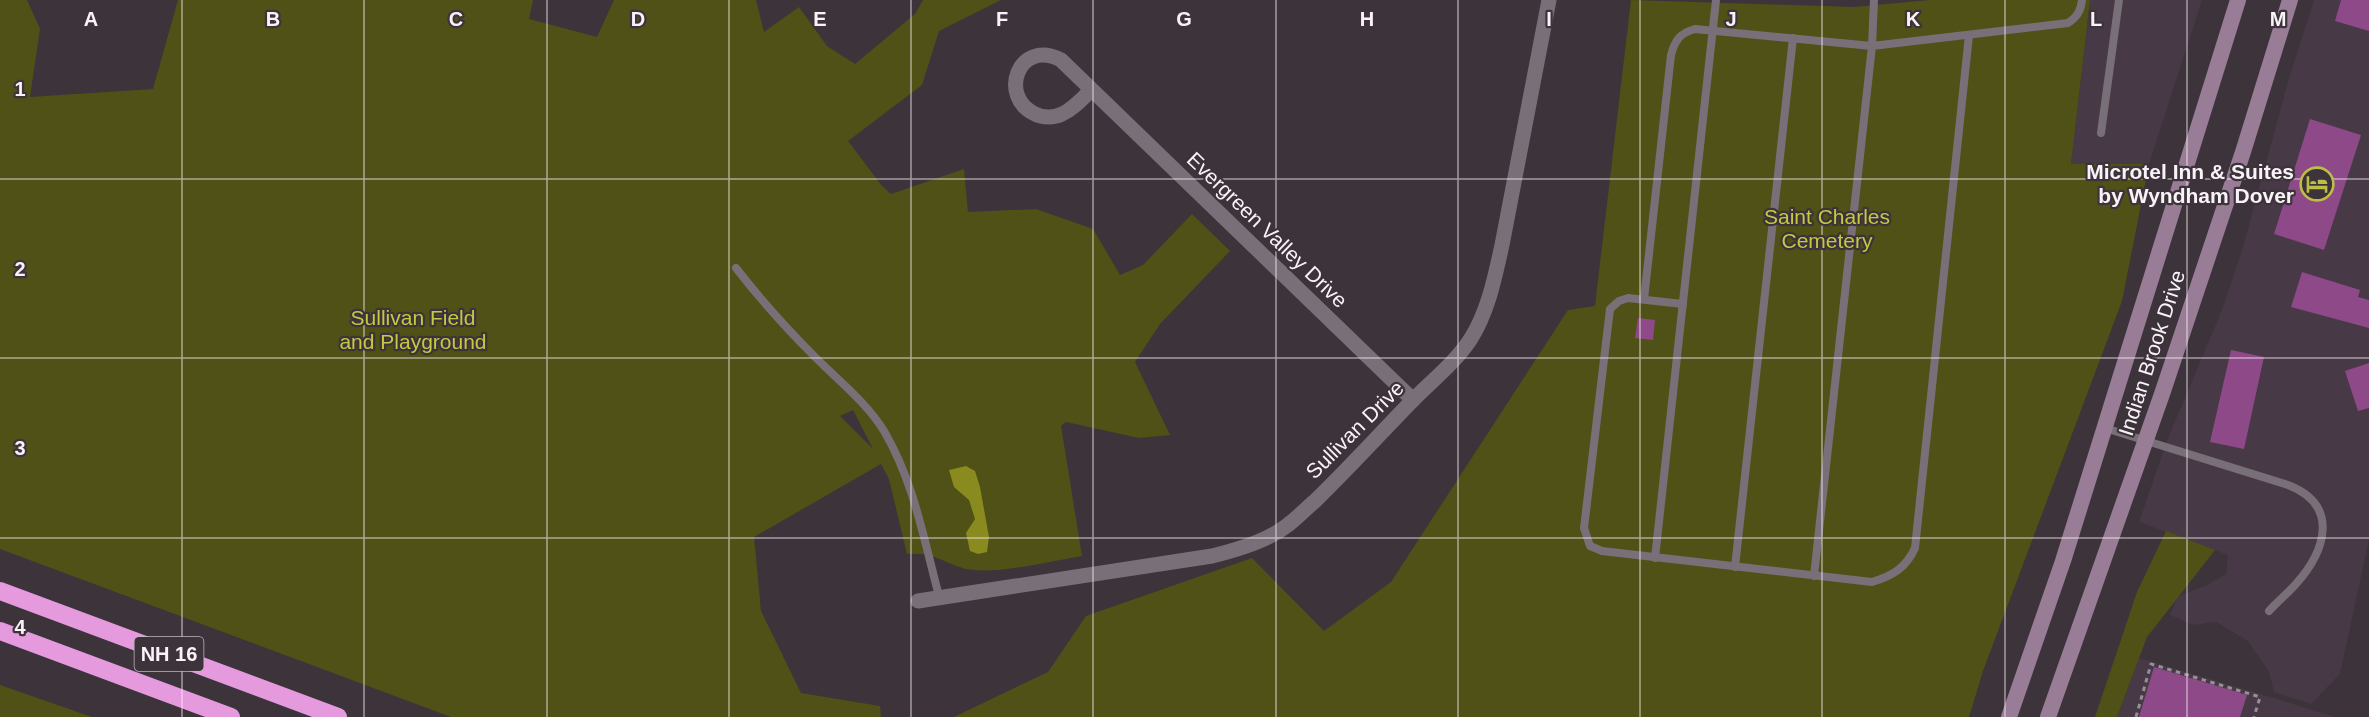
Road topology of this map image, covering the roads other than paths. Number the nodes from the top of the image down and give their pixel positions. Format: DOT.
graph roads {
  1 [pos="1549,0"];
  2 [pos="1716,0"];
  3 [pos="1874,0"];
  4 [pos="2082,0"];
  5 [pos="2119,0"];
  6 [pos="2238,0"];
  7 [pos="2290,0"];
  8 [pos="1713,31"];
  9 [pos="1969,35"];
  10 [pos="1793,38"];
  11 [pos="1872,46"];
  12 [pos="1091,90"];
  13 [pos="2101,133"];
  14 [pos="735,268"];
  15 [pos="1644,299"];
  16 [pos="1683,304"];
  17 [pos="1413,400"];
  18 [pos="2105,428"];
  19 [pos="2146,442"];
  20 [pos="1655,558"];
  21 [pos="1735,567"];
  22 [pos="1814,576"];
  23 [pos="0,591"];
  24 [pos="939,596"];
  25 [pos="918,601"];
  26 [pos="2269,611"];
  27 [pos="0,631"];
  28 [pos="308,712"];
  29 [pos="231,717"];
  30 [pos="338,717"];
  31 [pos="2009,717"];
  32 [pos="2048,717"];
  1 -- 17 [label="street, Sullivan Drive"];
  2 -- 8 [label="lane"];
  3 -- 11 [label="lane"];
  4 -- 9 [label="lane"];
  5 -- 13 [label="lane"];
  6 -- 18 [label="main road, Indian Brook Drive"];
  7 -- 19 [label="main road, Indian Brook Drive"];
  8 -- 10 [label="lane"];
  8 -- 15 [label="lane"];
  8 -- 16 [label="lane"];
  9 -- 11 [label="lane"];
  9 -- 22 [label="lane"];
  10 -- 11 [label="lane"];
  10 -- 21 [label="lane"];
  11 -- 22 [label="lane"];
  12 -- 12 [label="street, Evergreen Valley Drive"];
  12 -- 17 [label="street, Evergreen Valley Drive"];
  14 -- 24 [label="lane"];
  15 -- 16 [label="lane"];
  15 -- 20 [label="lane"];
  16 -- 20 [label="lane"];
  17 -- 24 [label="street, Sullivan Drive"];
  18 -- 19 [label="lane"];
  18 -- 31 [label="main road, Indian Brook Drive"];
  19 -- 26 [label="lane"];
  19 -- 32 [label="main road, Indian Brook Drive"];
  20 -- 21 [label="lane"];
  21 -- 22 [label="lane"];
  23 -- 28 [label="highway, NH 16"];
  24 -- 25 [label="street, Sullivan Drive"];
  27 -- 29 [label="highway, NH 16"];
  28 -- 30 [label="highway, NH 16"];
}
